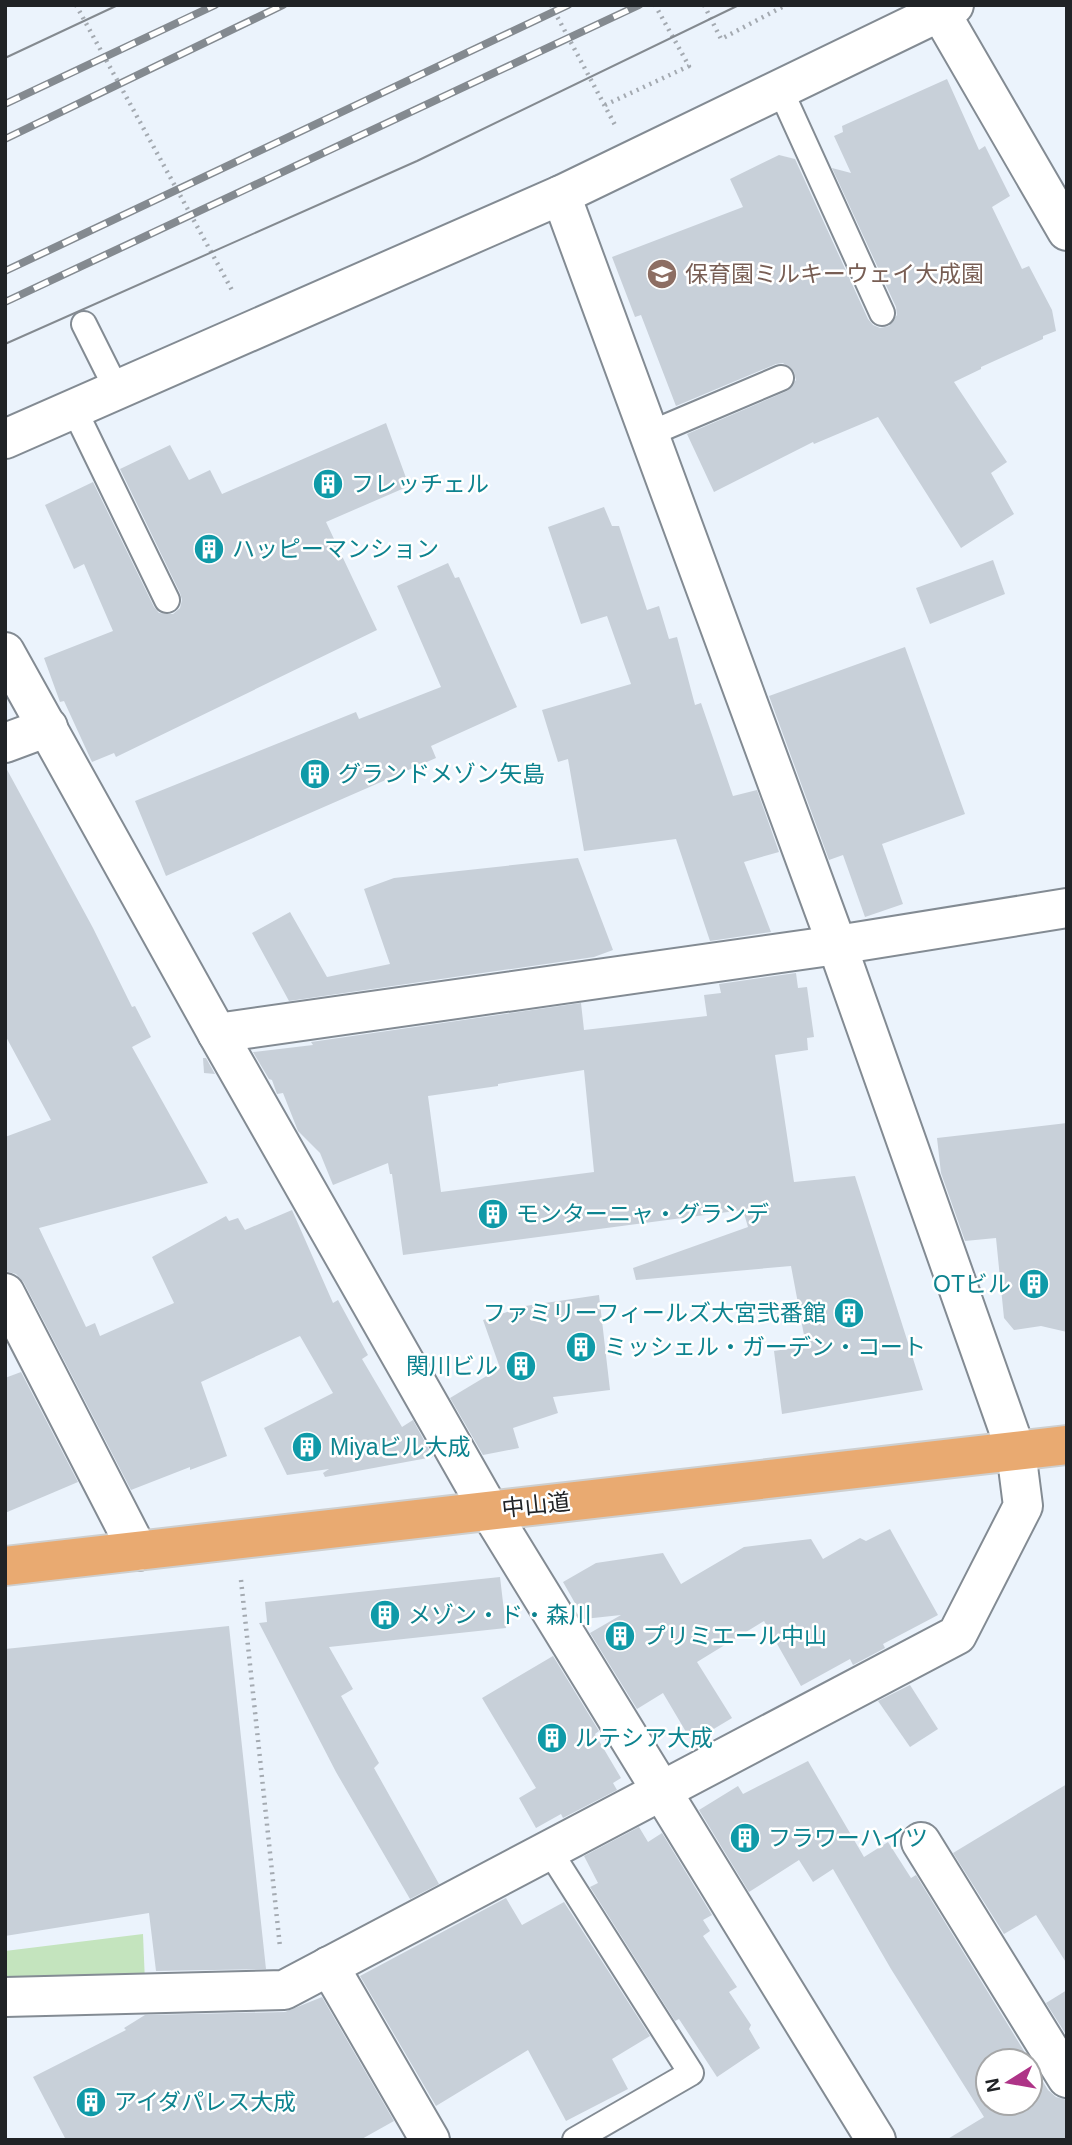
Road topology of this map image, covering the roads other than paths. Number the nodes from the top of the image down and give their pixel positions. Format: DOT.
graph roads {
  1 [pos="947,9"];
  2 [pos="780,89"];
  3 [pos="561,195"];
  4 [pos="1067,231"];
  5 [pos="882,313"];
  6 [pos="84,324"];
  7 [pos="780,378"];
  8 [pos="117,390"];
  9 [pos="74,409"];
  10 [pos="649,434"];
  11 [pos="5,439"];
  12 [pos="167,600"];
  13 [pos="5,652"];
  14 [pos="48,727"];
  15 [pos="5,743"];
  16 [pos="1067,908"];
  17 [pos="837,945"];
  18 [pos="217,1033"];
  19 [pos="5,1293"];
  20 [pos="1067,1445"];
  21 [pos="1016,1451"];
  22 [pos="489,1510"];
  23 [pos="138,1551"];
  24 [pos="5,1566"];
  25 [pos="663,1790"];
  26 [pos="921,1842"];
  27 [pos="550,1850"];
  28 [pos="329,1966"];
  29 [pos="5,1997"];
  30 [pos="1067,2078"];
  31 [pos="430,2140"];
  32 [pos="575,2140"];
  33 [pos="876,2140"];
  1 -- 2 [label="street"];
  1 -- 4 [label="street"];
  2 -- 3 [label="street"];
  2 -- 5 [label="lane"];
  3 -- 8 [label="street"];
  3 -- 10 [label="street"];
  6 -- 8 [label="lane"];
  7 -- 10 [label="lane"];
  8 -- 9 [label="street"];
  9 -- 11 [label="street"];
  9 -- 12 [label="lane"];
  10 -- 17 [label="street"];
  13 -- 14 [label="street"];
  14 -- 15 [label="street"];
  14 -- 18 [label="street"];
  16 -- 17 [label="street"];
  17 -- 18 [label="street"];
  17 -- 21 [label="street"];
  18 -- 22 [label="street"];
  19 -- 23 [label="street"];
  20 -- 21 [label="highway, 中山道"];
  21 -- 22 [label="highway, 中山道"];
  21 -- 25 [label="street"];
  22 -- 23 [label="highway, 中山道"];
  22 -- 25 [label="street"];
  23 -- 24 [label="highway, 中山道"];
  25 -- 27 [label="street"];
  25 -- 33 [label="street"];
  26 -- 30 [label="street"];
  27 -- 28 [label="street"];
  27 -- 32 [label="lane"];
  28 -- 29 [label="street"];
  28 -- 31 [label="street"];
}
